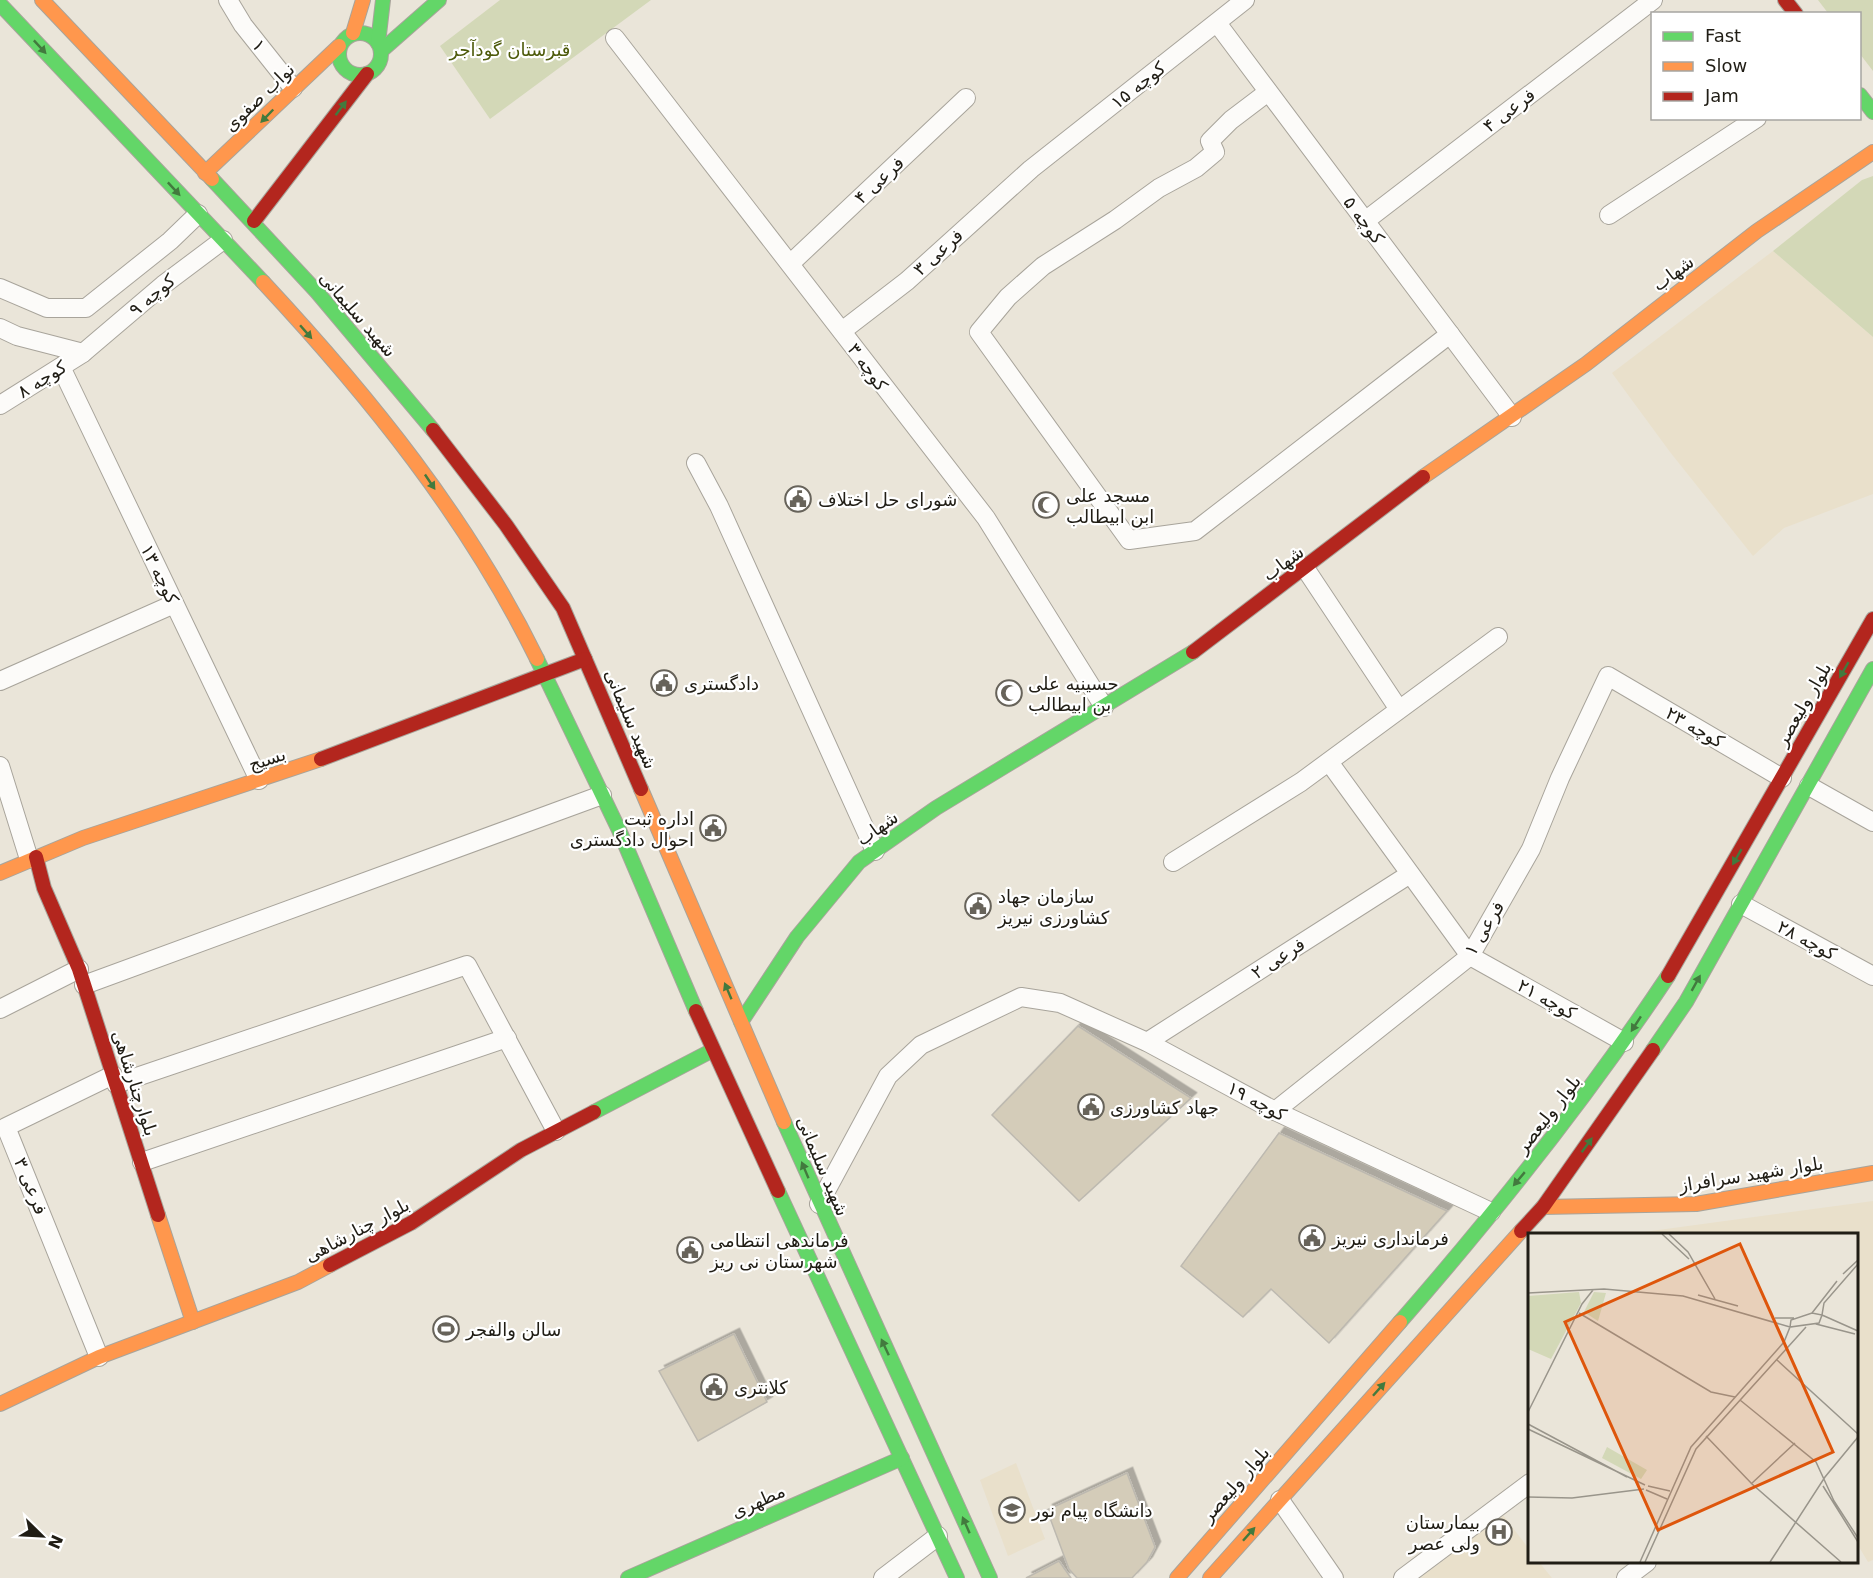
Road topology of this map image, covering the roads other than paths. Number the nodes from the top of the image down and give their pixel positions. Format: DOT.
graph roads {
  1 [pos="228,0"];
  2 [pos="363,0"];
  3 [pos="384,0"];
  4 [pos="439,0"];
  5 [pos="1245,0"];
  6 [pos="1653,0"];
  7 [pos="1785,0"];
  8 [pos="0,4"];
  9 [pos="1794,12"];
  10 [pos="36,13"];
  11 [pos="1216,23"];
  12 [pos="353,33"];
  13 [pos="615,38"];
  14 [pos="339,46"];
  15 [pos="380,47"];
  16 [pos="367,74"];
  17 [pos="292,88"];
  18 [pos="1268,92"];
  19 [pos="1861,96"];
  20 [pos="966,98"];
  21 [pos="1873,112"];
  22 [pos="1753,120"];
  23 [pos="1873,152"];
  24 [pos="1031,169"];
  25 [pos="205,173"];
  26 [pos="198,214"];
  27 [pos="1610,215"];
  28 [pos="1365,220"];
  29 [pos="254,221"];
  30 [pos="223,240"];
  31 [pos="791,262"];
  32 [pos="0,288"];
  33 [pos="0,328"];
  34 [pos="842,331"];
  35 [pos="1450,334"];
  36 [pos="84,353"];
  37 [pos="61,367"];
  38 [pos="0,405"];
  39 [pos="1512,417"];
  40 [pos="696,463"];
  41 [pos="1305,568"];
  42 [pos="174,604"];
  43 [pos="1873,619"];
  44 [pos="1498,637"];
  45 [pos="585,659"];
  46 [pos="1873,669"];
  47 [pos="544,674"];
  48 [pos="1608,676"];
  49 [pos="0,681"];
  50 [pos="1104,707"];
  51 [pos="1398,708"];
  52 [pos="1329,762"];
  53 [pos="0,766"];
  54 [pos="1782,778"];
  55 [pos="259,780"];
  56 [pos="1809,786"];
  57 [pos="602,795"];
  58 [pos="1873,822"];
  59 [pos="1749,836"];
  60 [pos="1773,849"];
  61 [pos="874,851"];
  62 [pos="32,858"];
  63 [pos="1173,862"];
  64 [pos="0,873"];
  65 [pos="1410,874"];
  66 [pos="1741,904"];
  67 [pos="1470,956"];
  68 [pos="1873,976"];
  69 [pos="82,977"];
  70 [pos="0,1009"];
  71 [pos="741,1022"];
  72 [pos="507,1038"];
  73 [pos="1147,1042"];
  74 [pos="1624,1042"];
  75 [pos="713,1050"];
  76 [pos="115,1080"];
  77 [pos="1275,1111"];
  78 [pos="556,1131"];
  79 [pos="141,1162"];
  80 [pos="1873,1168"];
  81 [pos="1873,1173"];
  82 [pos="1856,1176"];
  83 [pos="1543,1207"];
  84 [pos="804,1210"];
  85 [pos="1491,1212"];
  86 [pos="193,1322"];
  87 [pos="99,1357"];
  88 [pos="0,1404"];
  89 [pos="902,1458"];
  90 [pos="1528,1484"];
  91 [pos="1280,1500"];
  92 [pos="938,1536"];
  93 [pos="628,1578"];
  94 [pos="883,1578"];
  95 [pos="957,1578"];
  96 [pos="990,1578"];
  97 [pos="1177,1578"];
  98 [pos="1210,1578"];
  99 [pos="1334,1578"];
  100 [pos="1403,1578"];
  1 -- 17 [label="street, ۱"];
  2 -- 12 [label="main road"];
  3 -- 15 [label="main road"];
  4 -- 15 [label="main road"];
  5 -- 11 [label="street, کوچه ۱۵"];
  6 -- 28 [label="street, فرعی ۴"];
  7 -- 9 [label="main road"];
  8 -- 10 [label="main road, شهید سلیمانی"];
  10 -- 25 [label="main road, شهید سلیمانی"];
  10 -- 26 [label="main road, شهید سلیمانی, one-way"];
  11 -- 18 [label="street, کوچه ۵"];
  11 -- 24 [label="street, کوچه ۱۵"];
  12 -- 14 [label="main road"];
  12 -- 15 [label="main road"];
  13 -- 31 [label="street, کوچه ۳"];
  14 -- 16 [label="main road"];
  14 -- 17 [label="main road, نواب صفوی"];
  15 -- 16 [label="main road"];
  29 -- 16 [label="main road, one-way"];
  17 -- 25 [label="main road, نواب صفوی, one-way"];
  18 -- 28 [label="street, کوچه ۵"];
  18 -- 35 [label="street"];
  19 -- 21 [label="main road"];
  20 -- 31 [label="street, فرعی ۴"];
  22 -- 27 [label="street"];
  23 -- 39 [label="main road, شهاب"];
  24 -- 34 [label="street, فرعی ۳"];
  25 -- 29 [label="main road, شهید سلیمانی"];
  26 -- 30 [label="main road, شهید سلیمانی"];
  26 -- 32 [label="street"];
  28 -- 35 [label="street, کوچه ۵"];
  29 -- 45 [label="main road, شهید سلیمانی"];
  30 -- 36 [label="street, کوچه ۹"];
  30 -- 47 [label="main road, شهید سلیمانی, one-way"];
  31 -- 34 [label="street, کوچه ۳"];
  33 -- 36 [label="street"];
  34 -- 50 [label="street, کوچه ۳"];
  35 -- 39 [label="street, کوچه ۵"];
  36 -- 37 [label="street, کوچه ۸"];
  37 -- 38 [label="street, کوچه ۸"];
  37 -- 42 [label="street, کوچه ۱۳"];
  39 -- 41 [label="main road, شهاب"];
  40 -- 61 [label="street"];
  41 -- 50 [label="main road, شهاب"];
  41 -- 51 [label="street"];
  42 -- 49 [label="street"];
  42 -- 55 [label="street, کوچه ۱۳"];
  43 -- 54 [label="main road, بلوار ولیعصر, one-way"];
  44 -- 51 [label="street"];
  45 -- 47 [label="main road, بسیج"];
  71 -- 45 [label="main road, شهید سلیمانی, one-way"];
  46 -- 56 [label="main road"];
  47 -- 55 [label="main road, بسیج"];
  47 -- 57 [label="main road, شهید سلیمانی"];
  48 -- 54 [label="street, کوچه ۲۳"];
  48 -- 67 [label="street, فرعی ۱"];
  50 -- 61 [label="main road, شهاب"];
  51 -- 52 [label="street"];
  52 -- 63 [label="street"];
  52 -- 65 [label="street"];
  53 -- 62 [label="street"];
  54 -- 59 [label="main road, بلوار ولیعصر"];
  55 -- 62 [label="main road, بسیج"];
  56 -- 58 [label="street"];
  56 -- 60 [label="main road"];
  57 -- 69 [label="street"];
  57 -- 75 [label="main road, شهید سلیمانی"];
  59 -- 60 [label="main road"];
  59 -- 74 [label="main road, بلوار ولیعصر, one-way"];
  60 -- 66 [label="main road"];
  61 -- 71 [label="main road, شهاب"];
  62 -- 64 [label="main road, بسیج"];
  62 -- 69 [label="main road, بلوارچنارشاهی"];
  65 -- 67 [label="street"];
  65 -- 73 [label="street, فرعی ۲"];
  66 -- 68 [label="street, کوچه ۲۸"];
  83 -- 66 [label="main road, one-way"];
  67 -- 74 [label="street, کوچه ۲۱"];
  67 -- 77 [label="street, فرعی ۱"];
  69 -- 70 [label="street"];
  69 -- 76 [label="main road, بلوارچنارشاهی"];
  84 -- 71 [label="main road, شهید سلیمانی, one-way"];
  72 -- 76 [label="street"];
  72 -- 78 [label="street"];
  72 -- 79 [label="street"];
  73 -- 77 [label="street, کوچه ۱۹"];
  73 -- 84 [label="street, کوچه ۱۹"];
  74 -- 85 [label="main road, بلوار ولیعصر, one-way"];
  75 -- 78 [label="main road, بلوار چنارشاهی"];
  75 -- 84 [label="main road, شهید سلیمانی"];
  76 -- 79 [label="main road, بلوارچنارشاهی"];
  76 -- 87 [label="street, فرعی ۳"];
  77 -- 85 [label="street, کوچه ۱۹"];
  78 -- 86 [label="main road, بلوار چنارشاهی"];
  79 -- 86 [label="main road, بلوارچنارشاهی"];
  80 -- 82 [label="main road, بلوار شهید سرافراز"];
  81 -- 82 [label="main road, بلوار شهید سرافراز"];
  82 -- 83 [label="main road, بلوار شهید سرافراز"];
  91 -- 83 [label="main road, one-way"];
  84 -- 89 [label="main road, شهید سلیمانی"];
  96 -- 84 [label="main road, شهید سلیمانی, one-way"];
  85 -- 97 [label="main road, بلوار ولیعصر"];
  86 -- 87 [label="main road, بلوار چنارشاهی"];
  87 -- 88 [label="main road, بلوار چنارشاهی"];
  89 -- 92 [label="main road, شهید سلیمانی"];
  89 -- 93 [label="main road, مطهری"];
  90 -- 100 [label="street"];
  98 -- 91 [label="main road, one-way"];
  91 -- 99 [label="street"];
  92 -- 94 [label="street"];
  92 -- 95 [label="main road, شهید سلیمانی"];
}
